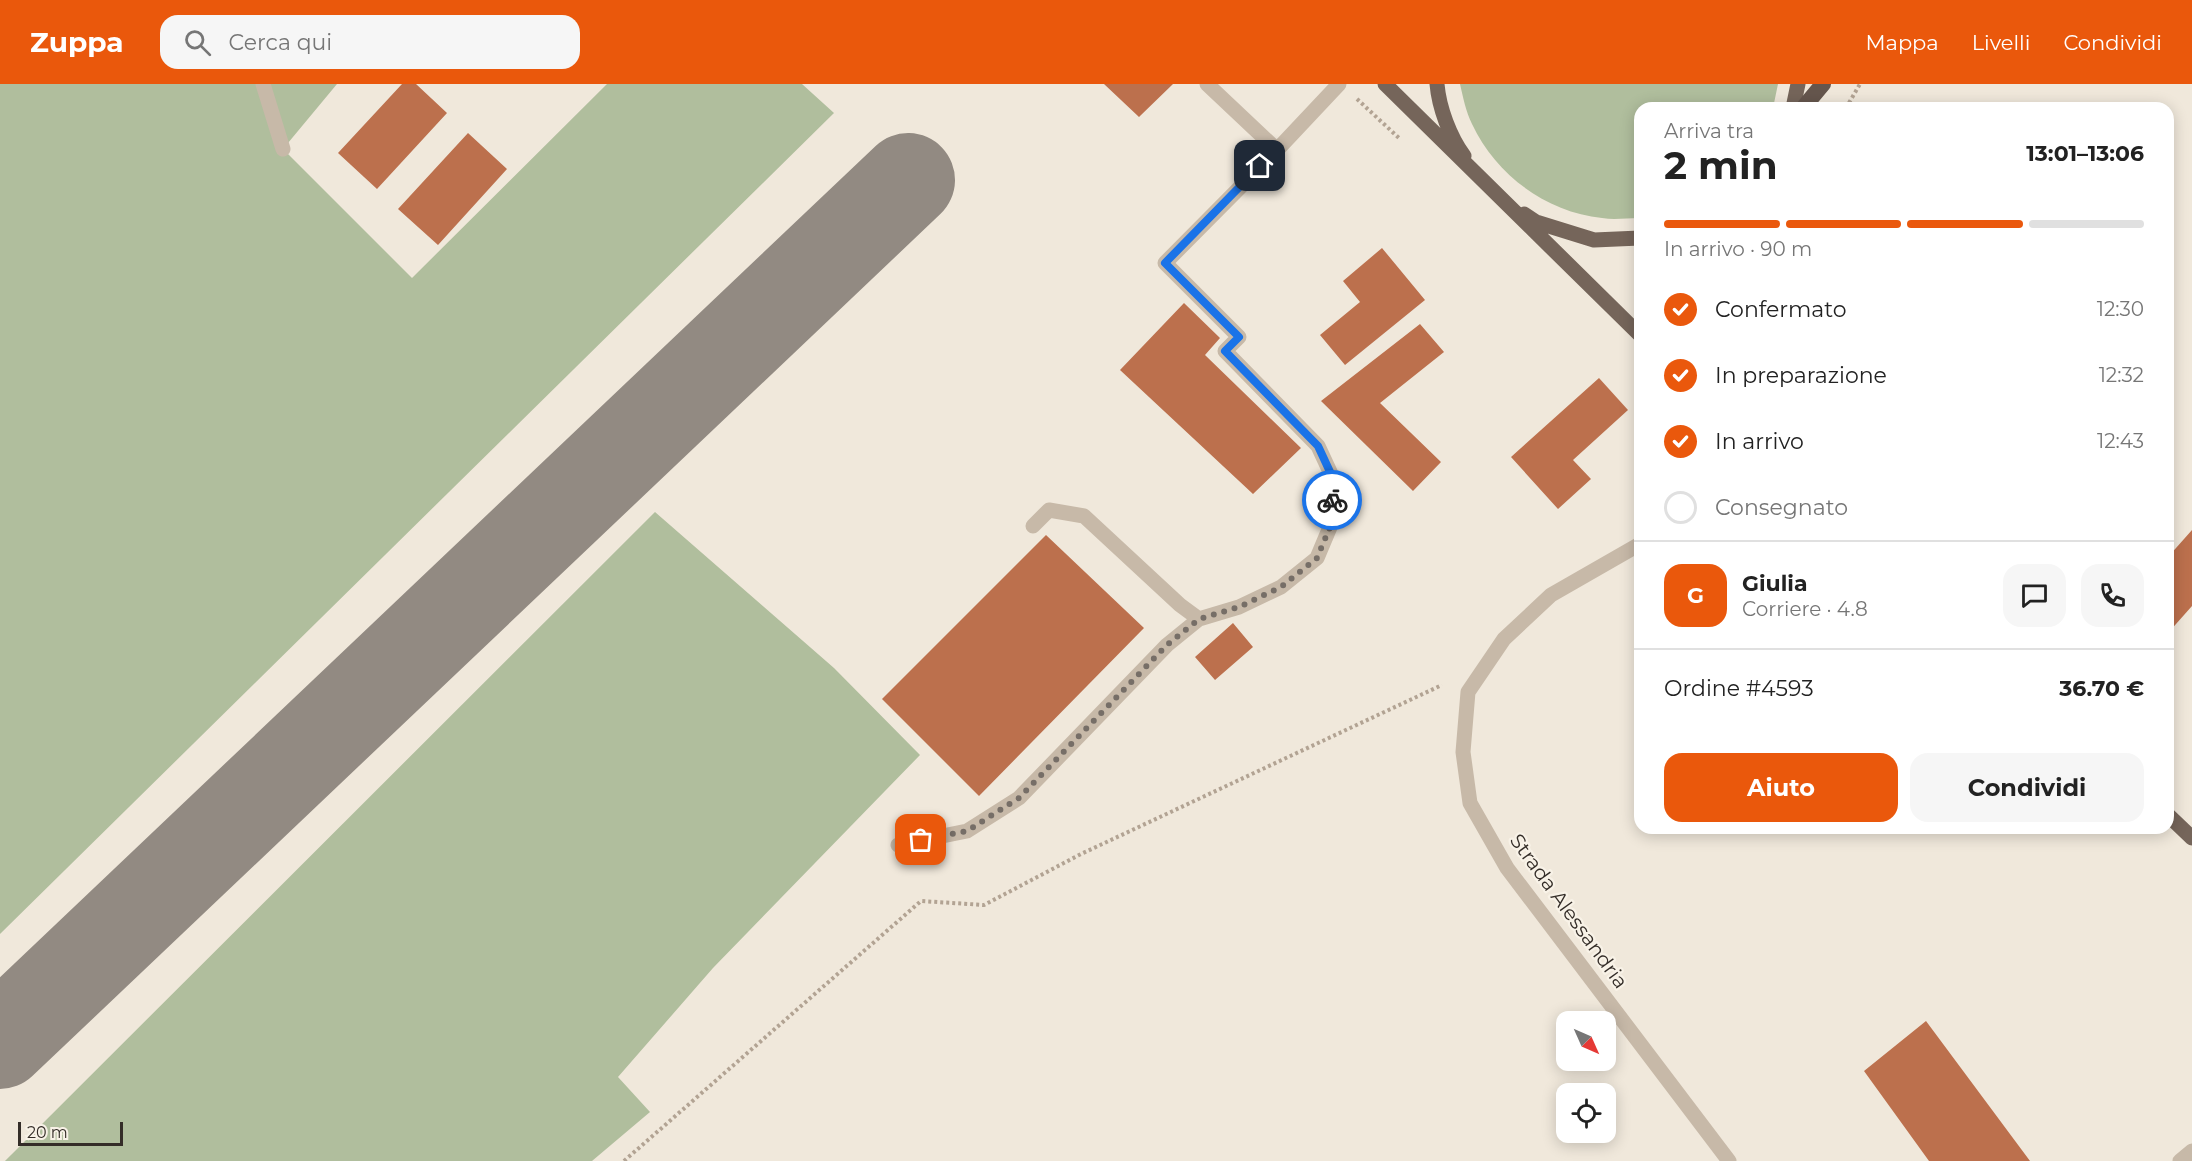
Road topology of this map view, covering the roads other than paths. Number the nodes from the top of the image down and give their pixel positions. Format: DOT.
graph roads {
  1 [pos="263,84"];
  2 [pos="1208,84"];
  3 [pos="1339,84"];
  4 [pos="1386,84"];
  5 [pos="1437,84"];
  6 [pos="1798,84"];
  7 [pos="1823,84"];
  8 [pos="1794,102"];
  9 [pos="1808,102"];
  10 [pos="283,149"];
  11 [pos="1277,150"];
  12 [pos="1487,187"];
  13 [pos="1634,238"];
  14 [pos="1634,329"];
  15 [pos="1033,526"];
  16 [pos="1634,545"];
  17 [pos="1199,619"];
  18 [pos="2174,821"];
  19 [pos="2192,838"];
  20 [pos="898,845"];
  21 [pos="2192,1151"];
  22 [pos="1729,1161"];
  23 [pos="2180,1161"];
  1 -- 10 [label="street"];
  2 -- 11 [label="street"];
  3 -- 11 [label="street"];
  4 -- 12 [label="main road"];
  5 -- 12 [label="main road"];
  6 -- 8 [label="main road"];
  7 -- 9 [label="highway"];
  11 -- 17 [label="street"];
  12 -- 13 [label="main road"];
  12 -- 14 [label="main road"];
  15 -- 17 [label="street"];
  16 -- 22 [label="street, Strada Alessandria"];
  17 -- 20 [label="street"];
  18 -- 19 [label="main road"];
  21 -- 23 [label="street"];
}
